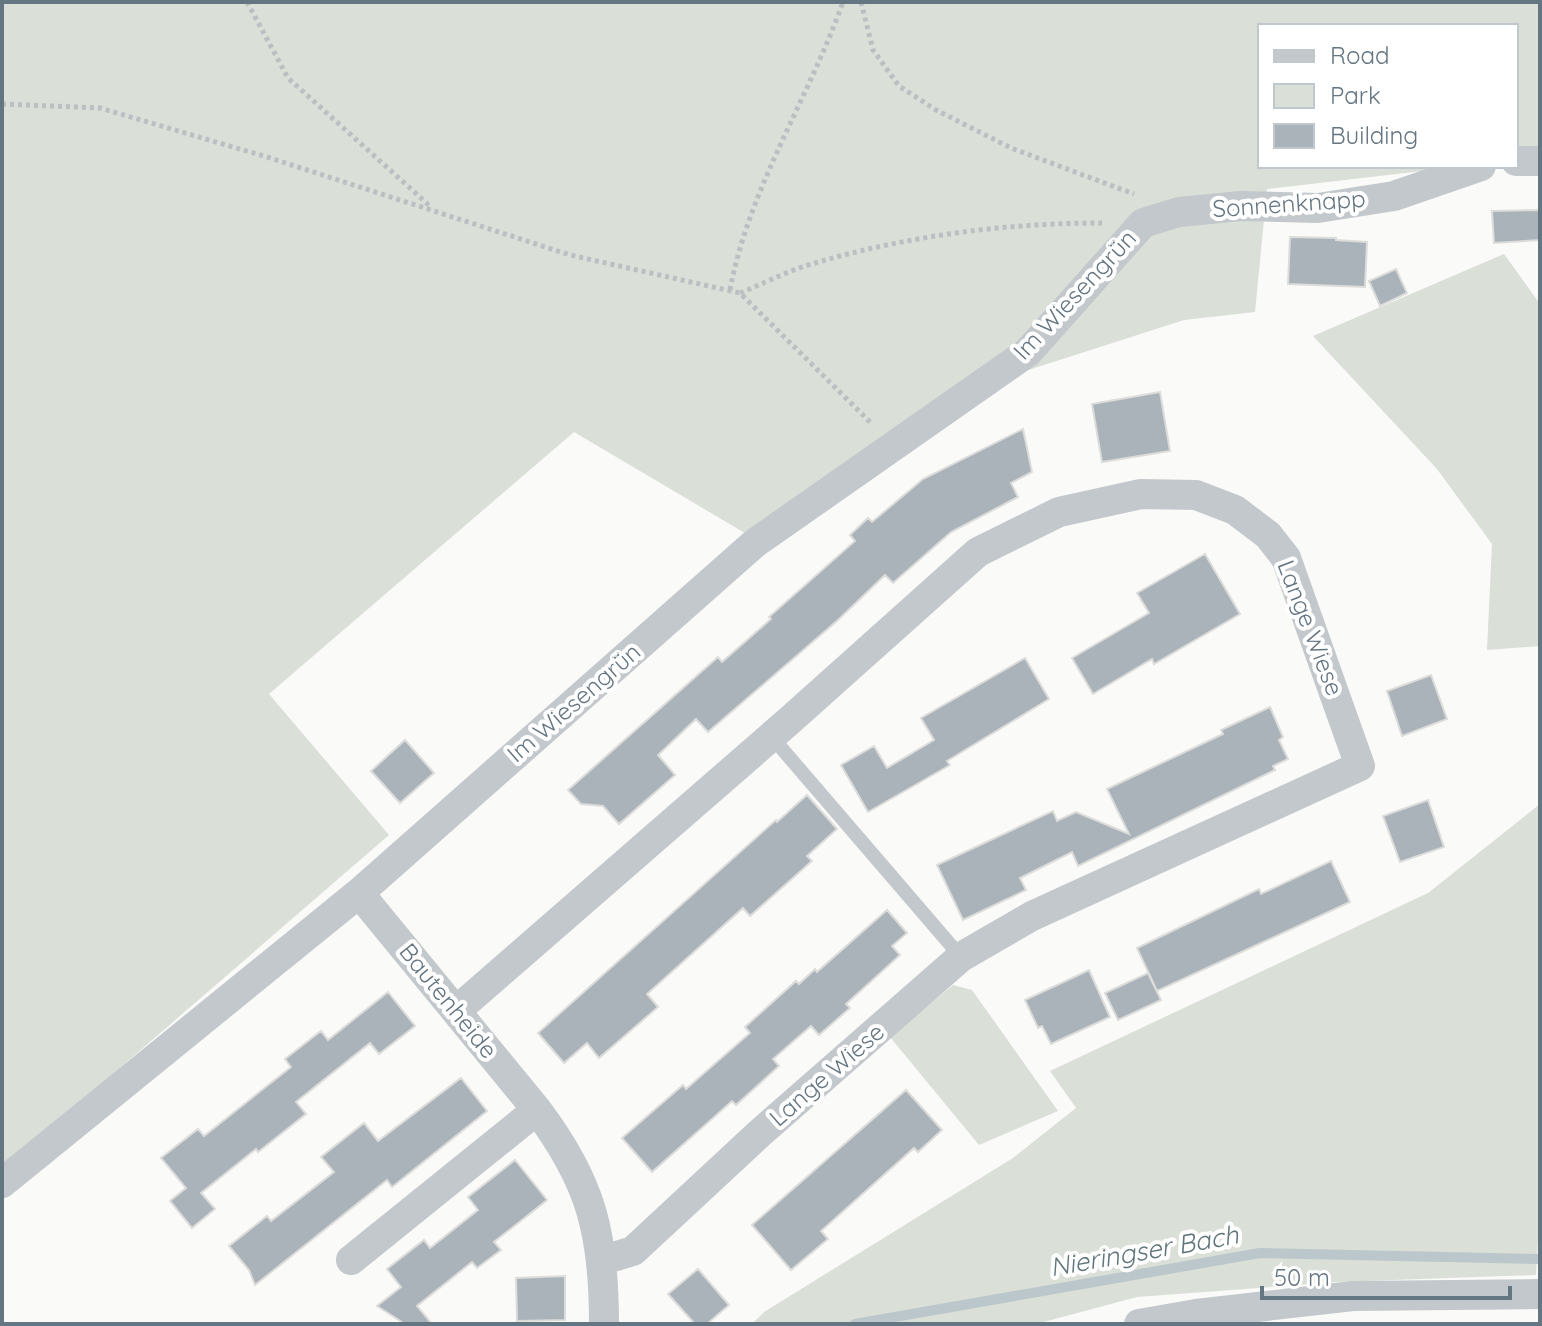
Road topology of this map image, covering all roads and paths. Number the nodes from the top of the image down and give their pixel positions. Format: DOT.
graph roads {
  1 [pos="247,2"];
  2 [pos="843,2"];
  3 [pos="861,2"];
  4 [pos="2,104"];
  5 [pos="1518,161"];
  6 [pos="1540,161"];
  7 [pos="1475,168"];
  8 [pos="435,211"];
  9 [pos="1179,212"];
  10 [pos="1143,223"];
  11 [pos="730,290"];
  12 [pos="740,293"];
  13 [pos="893,445"];
  14 [pos="771,736"];
  15 [pos="359,893"];
  16 [pos="961,957"];
  17 [pos="457,1010"];
  18 [pos="537,1110"];
  19 [pos="2,1183"];
  20 [pos="351,1260"];
  21 [pos="603,1260"];
  22 [pos="1540,1294"];
  23 [pos="604,1324"];
  24 [pos="1139,1324"];
  1 -- 8 [label="path"];
  2 -- 11 [label="path"];
  3 -- 9 [label="path"];
  4 -- 8 [label="path"];
  5 -- 6 [label="street"];
  7 -- 9 [label="street, Sonnenknapp"];
  8 -- 11 [label="path"];
  9 -- 10 [label="street, Sonnenknapp"];
  10 -- 12 [label="path"];
  10 -- 13 [label="street, Im Wiesengrün"];
  11 -- 12 [label="path"];
  12 -- 13 [label="path"];
  13 -- 15 [label="street, Im Wiesengrün"];
  14 -- 16 [label="lane"];
  14 -- 16 [label="street, Lange Wiese"];
  14 -- 17 [label="street, Lange Wiese"];
  15 -- 17 [label="street, Bautenheide"];
  15 -- 19 [label="street, Im Wiesengrün"];
  16 -- 21 [label="street, Lange Wiese"];
  17 -- 18 [label="street, Bautenheide"];
  18 -- 20 [label="street"];
  18 -- 21 [label="street, Bautenheide"];
  21 -- 23 [label="street, Bautenheide"];
  22 -- 24 [label="street"];
}
